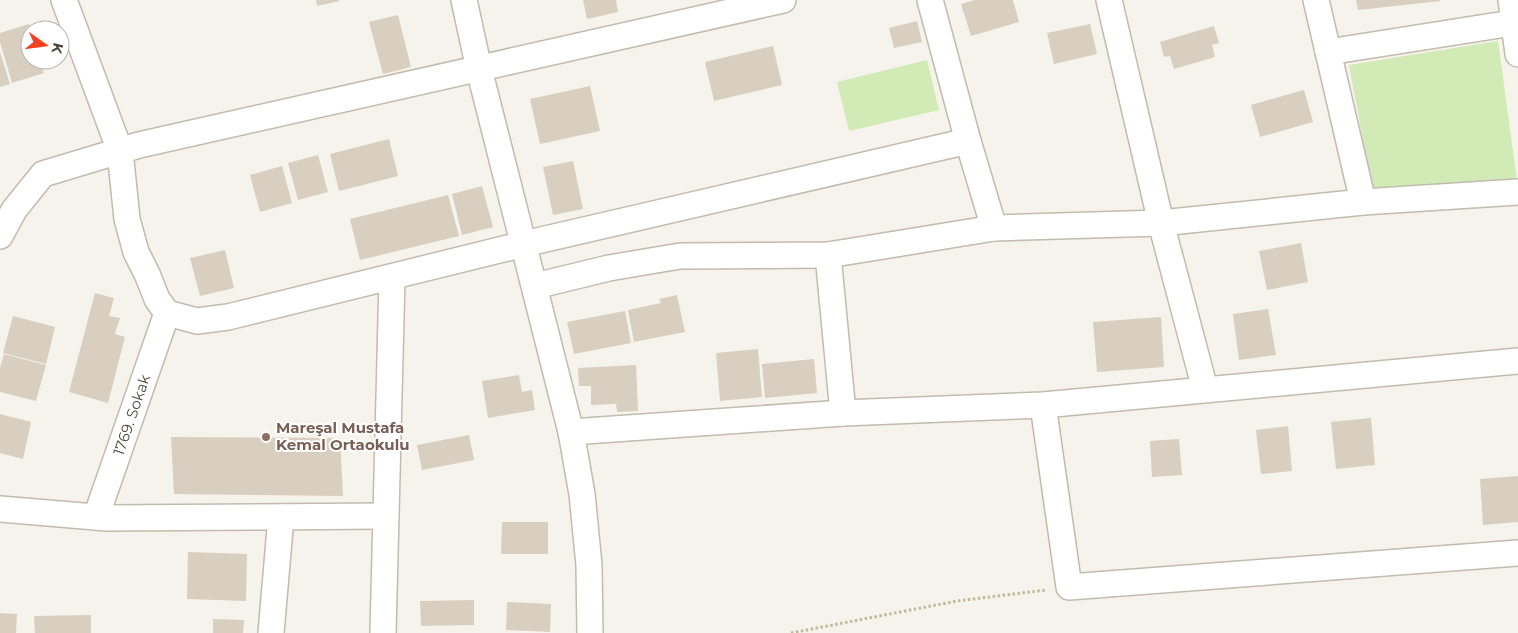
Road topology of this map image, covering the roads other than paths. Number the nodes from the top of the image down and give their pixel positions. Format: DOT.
graph roads {
  1 [pos="64,0"];
  2 [pos="464,0"];
  3 [pos="783,0"];
  4 [pos="930,0"];
  5 [pos="1109,0"];
  6 [pos="1316,0"];
  7 [pos="1514,15"];
  8 [pos="1328,52"];
  9 [pos="1518,54"];
  10 [pos="479,69"];
  11 [pos="968,141"];
  12 [pos="120,151"];
  13 [pos="1518,192"];
  14 [pos="1363,202"];
  15 [pos="1161,223"];
  16 [pos="994,228"];
  17 [pos="0,236"];
  18 [pos="524,244"];
  19 [pos="828,255"];
  20 [pos="392,278"];
  21 [pos="535,286"];
  22 [pos="167,314"];
  23 [pos="1518,361"];
  24 [pos="1205,389"];
  25 [pos="1043,404"];
  26 [pos="844,413"];
  27 [pos="571,432"];
  28 [pos="0,509"];
  29 [pos="386,516"];
  30 [pos="96,517"];
  31 [pos="281,517"];
  32 [pos="1518,553"];
  33 [pos="271,633"];
  34 [pos="383,633"];
  35 [pos="590,633"];
  1 -- 12 [label="street"];
  2 -- 10 [label="street"];
  3 -- 10 [label="street"];
  4 -- 11 [label="street"];
  5 -- 15 [label="street"];
  6 -- 8 [label="street"];
  7 -- 8 [label="street"];
  7 -- 9 [label="street"];
  8 -- 14 [label="street"];
  10 -- 12 [label="street"];
  10 -- 18 [label="street"];
  11 -- 16 [label="street"];
  11 -- 18 [label="street"];
  12 -- 17 [label="street"];
  12 -- 22 [label="street"];
  13 -- 14 [label="street"];
  14 -- 15 [label="street"];
  15 -- 16 [label="street"];
  15 -- 24 [label="street"];
  16 -- 19 [label="street"];
  18 -- 20 [label="street"];
  18 -- 21 [label="street"];
  19 -- 21 [label="street"];
  19 -- 26 [label="street"];
  20 -- 22 [label="street"];
  20 -- 29 [label="street"];
  21 -- 27 [label="street"];
  22 -- 30 [label="street, 1769. Sokak"];
  23 -- 24 [label="street"];
  24 -- 25 [label="street"];
  25 -- 26 [label="street"];
  25 -- 32 [label="street"];
  26 -- 27 [label="street"];
  27 -- 35 [label="street"];
  28 -- 30 [label="street"];
  29 -- 31 [label="street"];
  29 -- 34 [label="street"];
  30 -- 31 [label="street"];
  31 -- 33 [label="street"];
}
